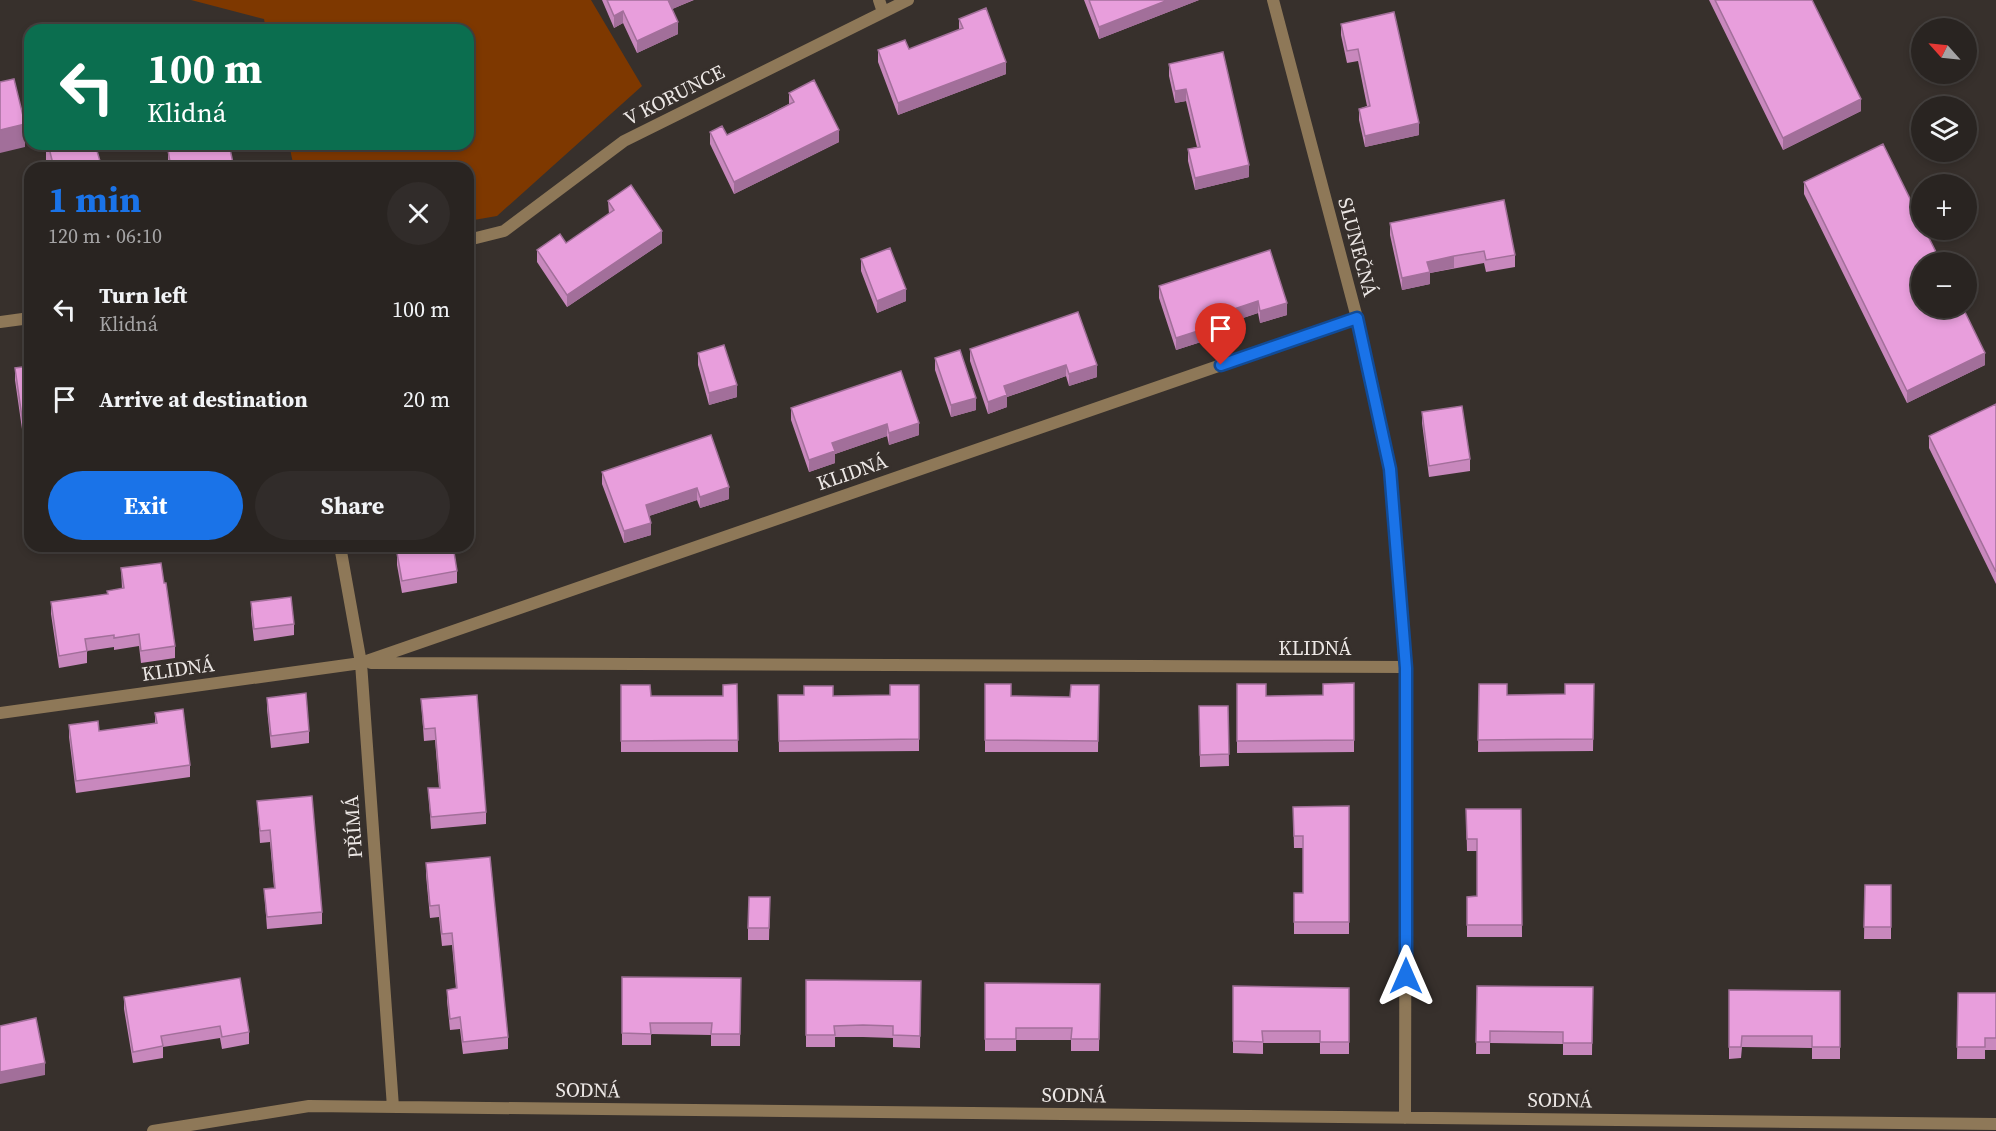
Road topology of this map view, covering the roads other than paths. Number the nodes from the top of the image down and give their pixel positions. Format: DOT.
graph roads {
  1 [pos="908,0"];
  2 [pos="1273,0"];
  3 [pos="881,6"];
  4 [pos="474,238"];
  5 [pos="1357,318"];
  6 [pos="24,319"];
  7 [pos="0,322"];
  8 [pos="341,552"];
  9 [pos="361,663"];
  10 [pos="1406,668"];
  11 [pos="0,713"];
  12 [pos="393,1107"];
  13 [pos="1405,1118"];
  14 [pos="1996,1125"];
  15 [pos="153,1131"];
  1 -- 3 [label="street, V KORUNCE"];
  2 -- 5 [label="street, SLUNEČNÁ"];
  3 -- 4 [label="street, V KORUNCE"];
  5 -- 9 [label="street, KLIDNÁ"];
  5 -- 10 [label="street, SLUNEČNÁ"];
  6 -- 7 [label="street"];
  8 -- 9 [label="street, PŘÍMÁ"];
  9 -- 10 [label="street, KLIDNÁ"];
  9 -- 11 [label="street, KLIDNÁ"];
  9 -- 12 [label="street, PŘÍMÁ"];
  10 -- 13 [label="street, SLUNEČNÁ"];
  12 -- 13 [label="street, SODNÁ"];
  12 -- 15 [label="street, SODNÁ"];
  13 -- 14 [label="street, SODNÁ"];
}
